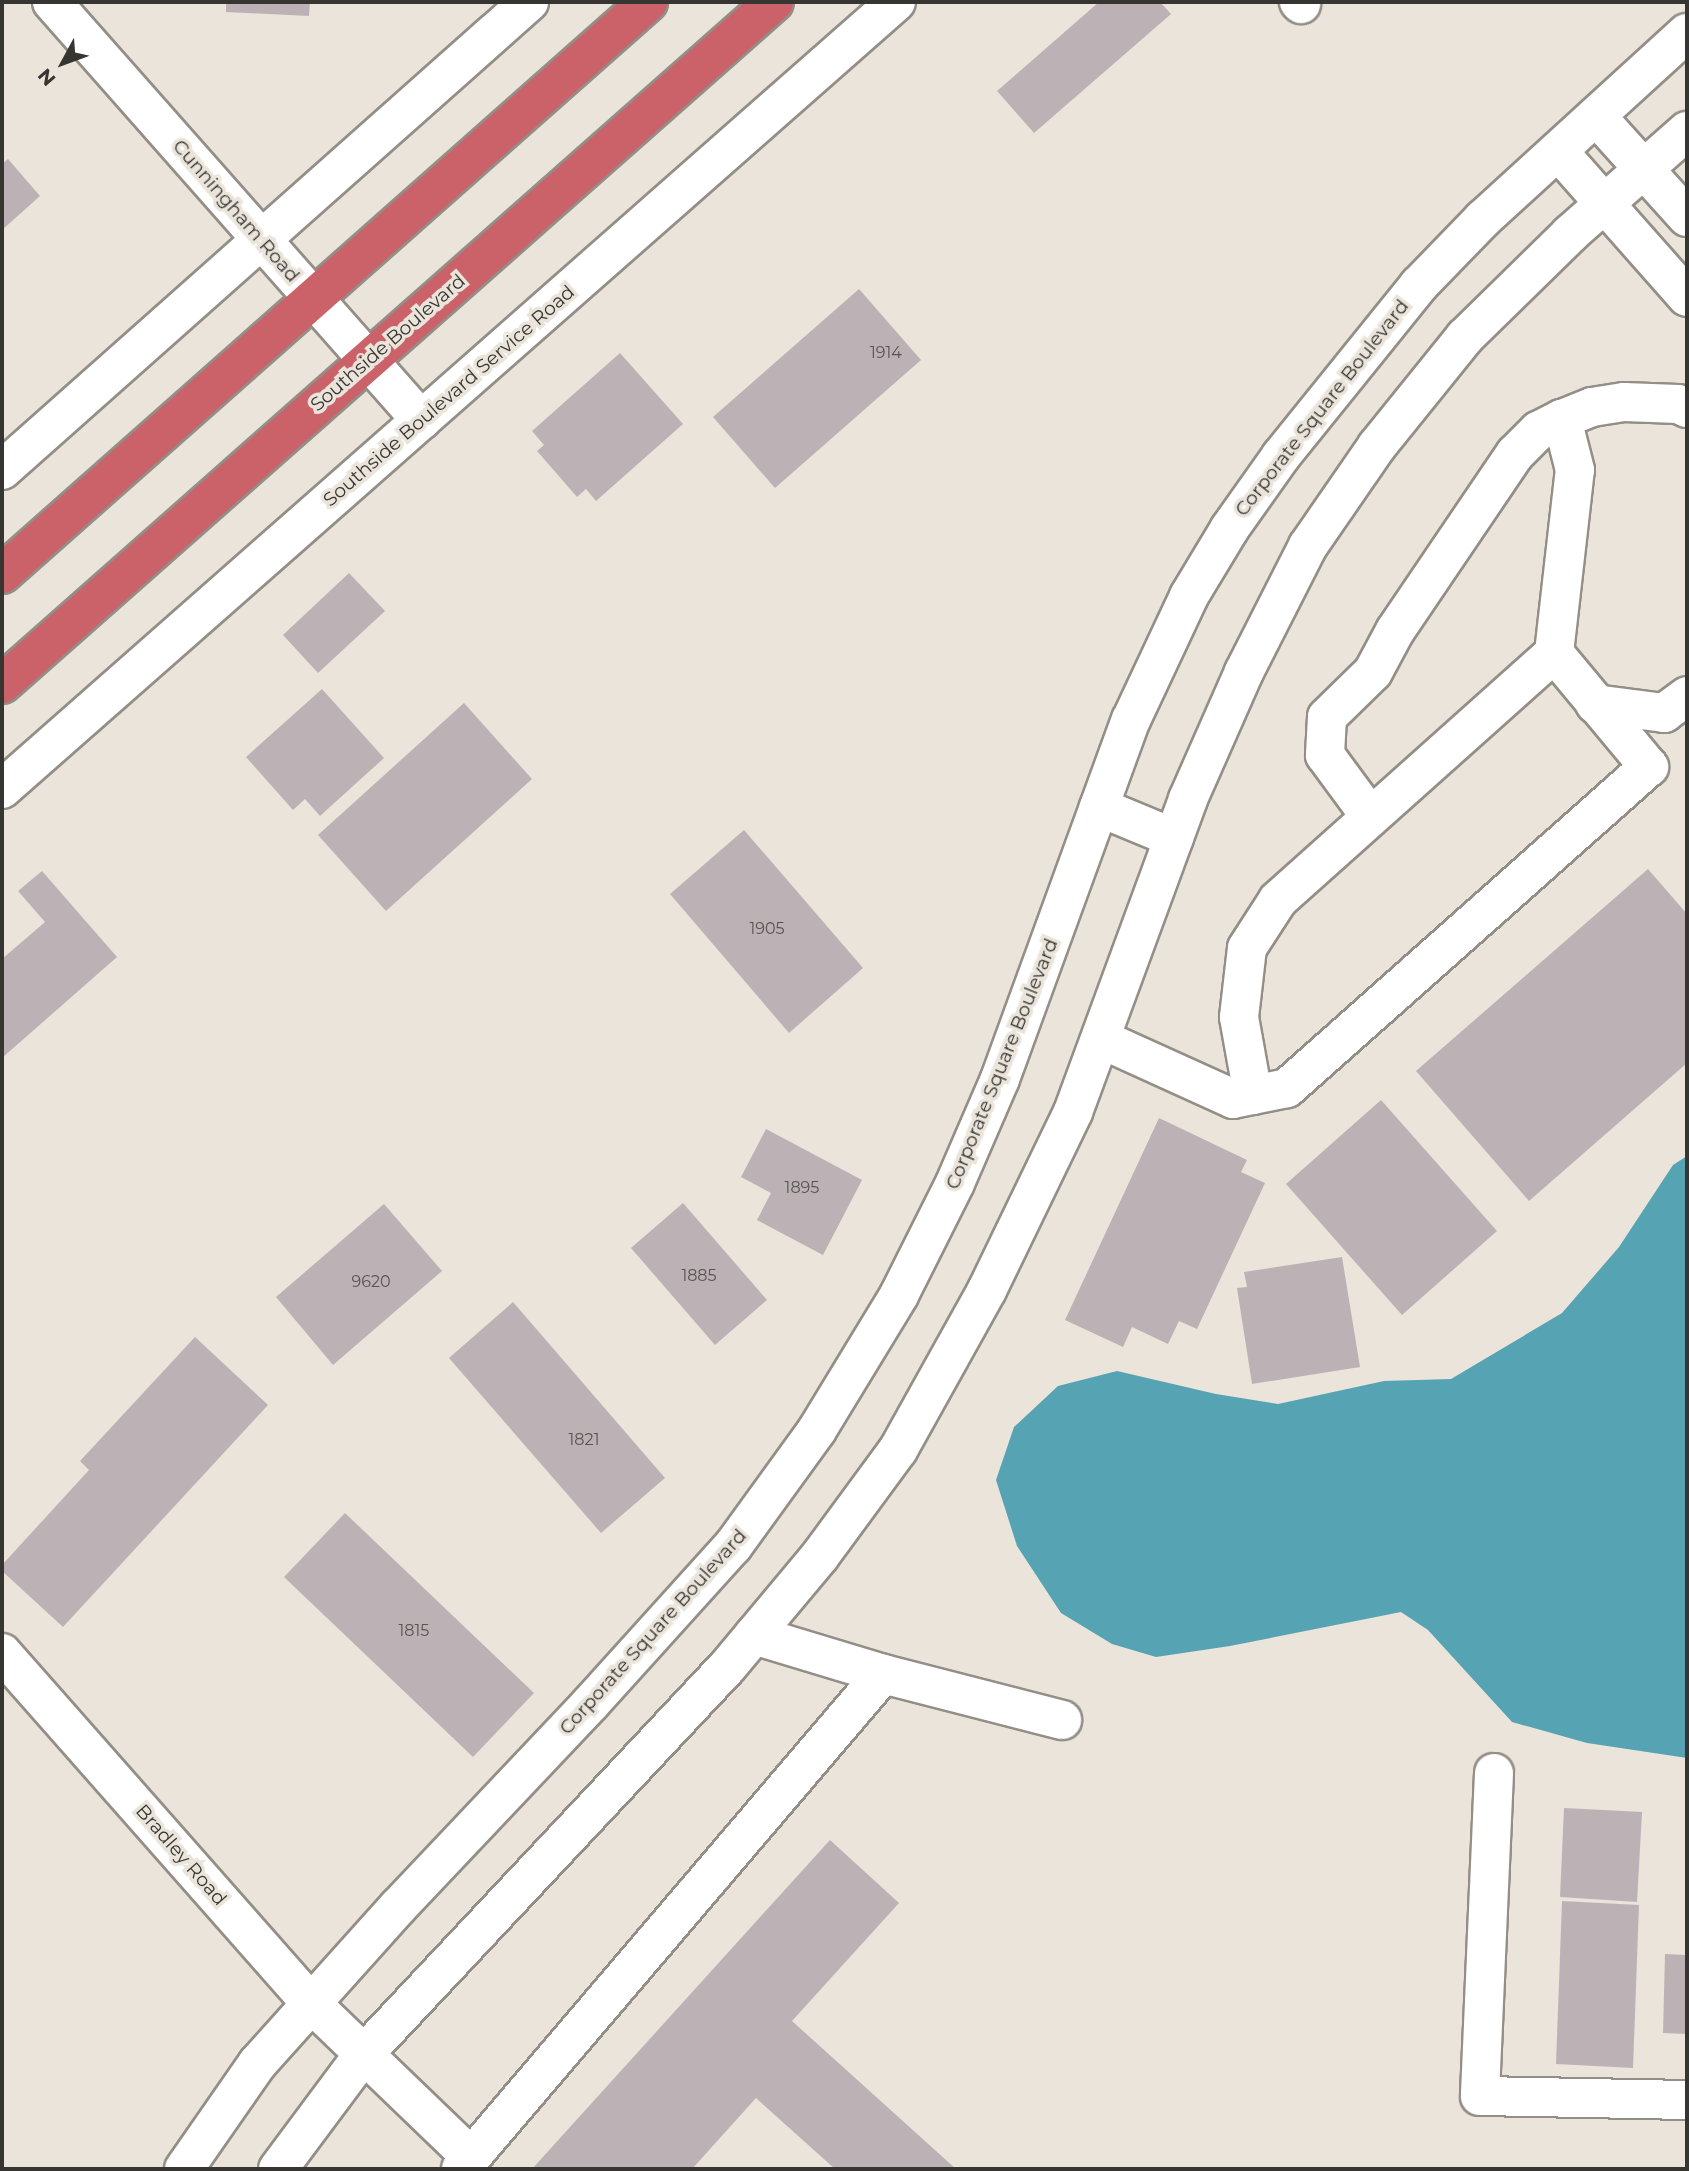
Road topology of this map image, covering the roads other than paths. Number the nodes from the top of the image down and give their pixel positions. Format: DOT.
graph roads {
  1 [pos="52,2"];
  2 [pos="529,2"];
  3 [pos="648,2"];
  4 [pos="774,2"];
  5 [pos="896,2"];
  6 [pos="1687,33"];
  7 [pos="1597,116"];
  8 [pos="1687,131"];
  9 [pos="1558,150"];
  10 [pos="1644,170"];
  11 [pos="1604,204"];
  12 [pos="1687,217"];
  13 [pos="261,239"];
  14 [pos="1687,297"];
  15 [pos="312,298"];
  16 [pos="367,361"];
  17 [pos="1687,408"];
  18 [pos="1562,419"];
  19 [pos="421,420"];
  20 [pos="2,470"];
  21 [pos="2,574"];
  22 [pos="1554,653"];
  23 [pos="2,684"];
  24 [pos="1687,696"];
  25 [pos="1595,704"];
  26 [pos="2,789"];
  27 [pos="1099,807"];
  28 [pos="1370,816"];
  29 [pos="1174,838"];
  30 [pos="1101,1039"];
  31 [pos="1253,1094"];
  32 [pos="754,1635"];
  33 [pos="2,1653"];
  34 [pos="883,1674"];
  35 [pos="1062,1720"];
  36 [pos="1494,1773"];
  37 [pos="311,2003"];
  38 [pos="363,2054"];
  39 [pos="1687,2100"];
  40 [pos="466,2163"];
  41 [pos="184,2169"];
  42 [pos="278,2169"];
  1 -- 13 [label="street, Cunningham Road"];
  2 -- 13 [label="street"];
  3 -- 15 [label="highway"];
  4 -- 16 [label="highway, Southside Boulevard"];
  5 -- 19 [label="street, Southside Boulevard Service Road"];
  6 -- 7 [label="street, Corporate Square Boulevard"];
  7 -- 9 [label="street, Corporate Square Boulevard"];
  7 -- 10 [label="street"];
  8 -- 10 [label="street"];
  9 -- 11 [label="street"];
  9 -- 27 [label="street, Corporate Square Boulevard"];
  10 -- 11 [label="street"];
  10 -- 12 [label="street"];
  11 -- 14 [label="street"];
  11 -- 29 [label="street"];
  13 -- 15 [label="street, Cunningham Road"];
  13 -- 20 [label="street"];
  15 -- 16 [label="street, Cunningham Road"];
  15 -- 21 [label="highway"];
  16 -- 19 [label="street, Cunningham Road"];
  16 -- 23 [label="highway, Southside Boulevard"];
  17 -- 18 [label="street"];
  18 -- 22 [label="street"];
  18 -- 28 [label="street"];
  19 -- 26 [label="street, Southside Boulevard Service Road"];
  22 -- 25 [label="street"];
  22 -- 28 [label="street"];
  24 -- 25 [label="street"];
  25 -- 31 [label="street"];
  27 -- 29 [label="street"];
  27 -- 37 [label="street, Corporate Square Boulevard"];
  28 -- 31 [label="street"];
  29 -- 30 [label="street"];
  30 -- 31 [label="street"];
  30 -- 32 [label="street"];
  32 -- 34 [label="street"];
  32 -- 38 [label="street"];
  33 -- 37 [label="street, Bradley Road"];
  34 -- 35 [label="street"];
  34 -- 40 [label="street"];
  36 -- 39 [label="street"];
  37 -- 38 [label="street, Bradley Road"];
  37 -- 41 [label="street, Corporate Square Boulevard"];
  38 -- 40 [label="street, Bradley Road"];
  38 -- 42 [label="street"];
}
